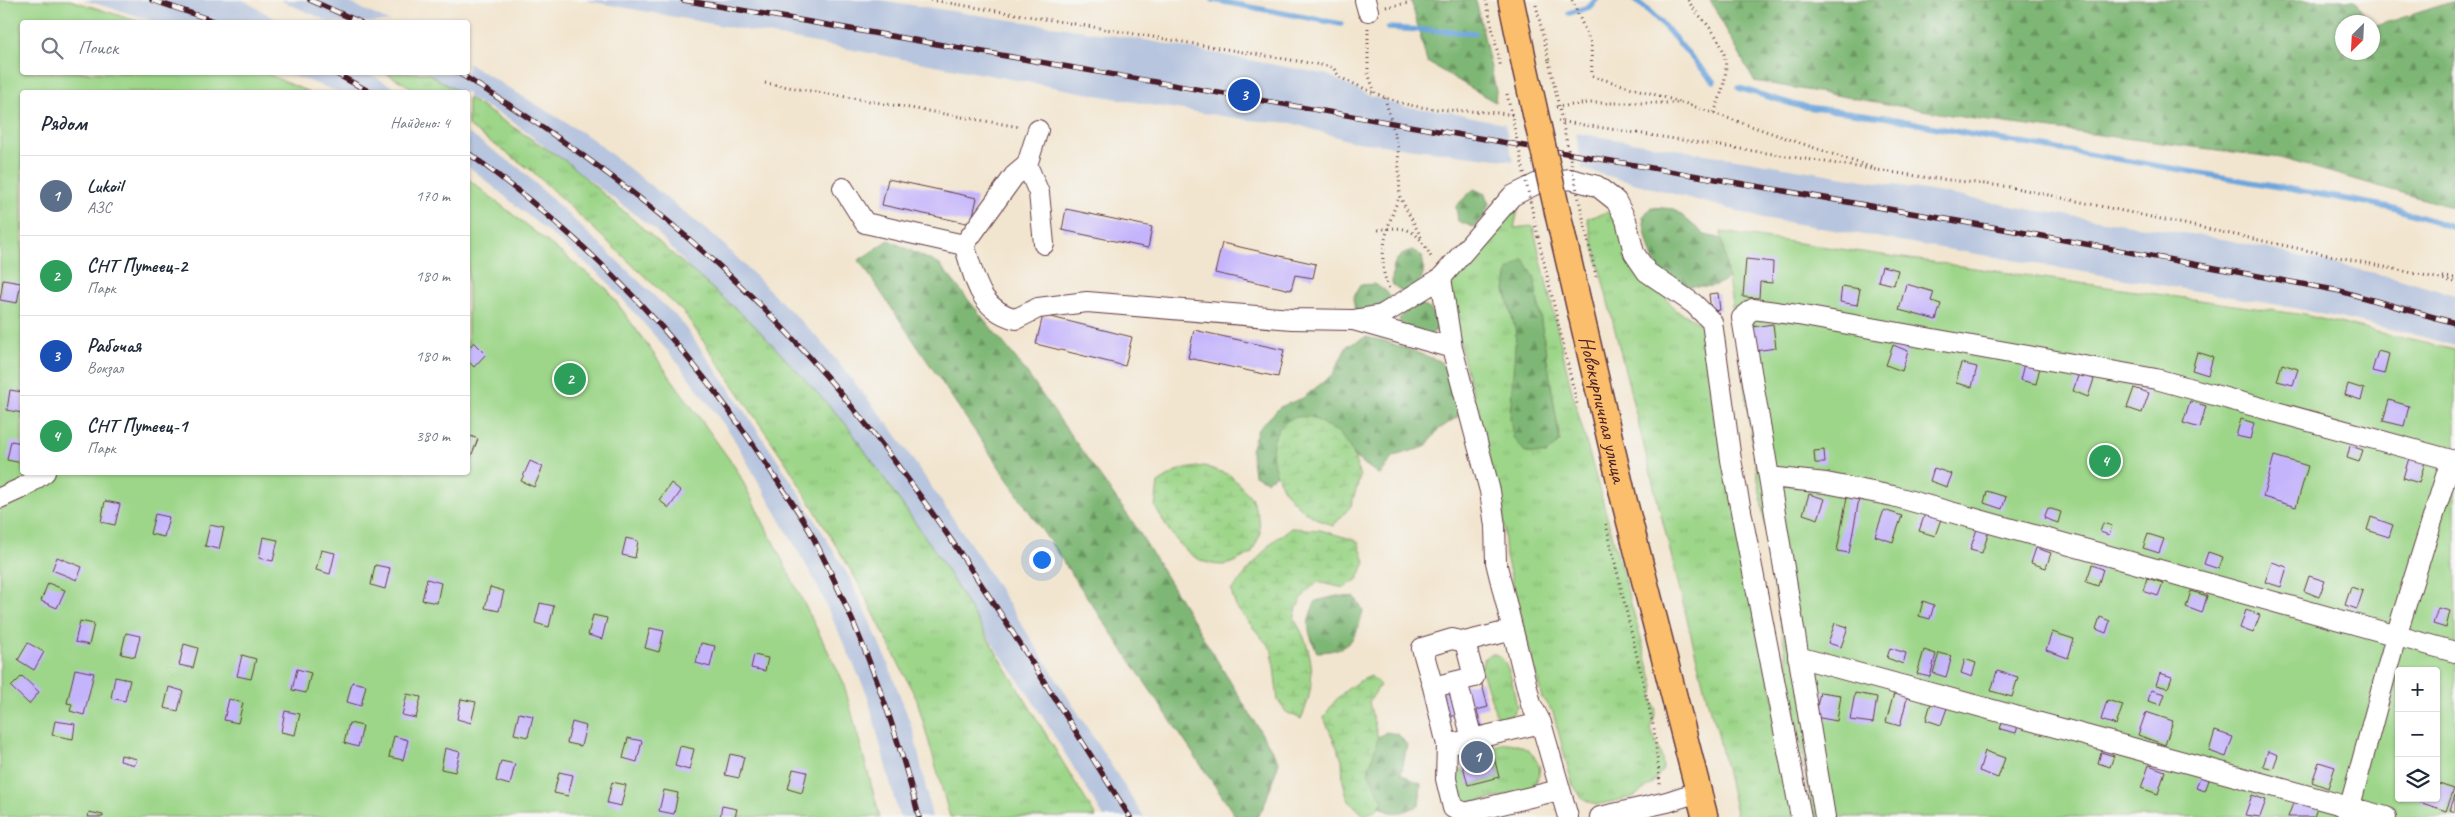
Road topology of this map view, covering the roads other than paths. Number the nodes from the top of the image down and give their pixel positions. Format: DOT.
graph roads {
  1 [pos="1512,0"];
  2 [pos="1038,130"];
  3 [pos="1027,165"];
  4 [pos="843,188"];
  5 [pos="1044,244"];
  6 [pos="964,245"];
  7 [pos="1441,278"];
  8 [pos="1742,318"];
  9 [pos="1353,320"];
  10 [pos="1712,322"];
  11 [pos="1452,348"];
  12 [pos="2453,461"];
  13 [pos="41,475"];
  14 [pos="1769,477"];
  15 [pos="0,498"];
  16 [pos="1513,630"];
  17 [pos="2396,636"];
  18 [pos="1465,642"];
  19 [pos="2455,652"];
  20 [pos="1798,657"];
  21 [pos="1457,681"];
  22 [pos="1432,687"];
  23 [pos="1541,723"];
  24 [pos="1472,739"];
  25 [pos="1447,745"];
  26 [pos="1559,790"];
  27 [pos="1698,792"];
  28 [pos="2348,812"];
  29 [pos="1568,817"];
  30 [pos="1600,817"];
  31 [pos="1705,817"];
  32 [pos="1801,817"];
  33 [pos="1825,817"];
  34 [pos="2386,817"];
  1 -- 27 [label="main road, Новокирпичная улица, bridge"];
  2 -- 3 [label="street"];
  3 -- 5 [label="street"];
  3 -- 6 [label="street"];
  4 -- 6 [label="street"];
  6 -- 9 [label="street"];
  7 -- 9 [label="street"];
  7 -- 10 [label="street"];
  7 -- 11 [label="street"];
  8 -- 10 [label="street"];
  8 -- 12 [label="street"];
  8 -- 14 [label="street"];
  9 -- 11 [label="street"];
  10 -- 32 [label="street"];
  11 -- 16 [label="street"];
  12 -- 17 [label="street"];
  13 -- 15 [label="street"];
  14 -- 17 [label="street"];
  14 -- 20 [label="street"];
  16 -- 18 [label="street"];
  16 -- 23 [label="street"];
  17 -- 19 [label="street"];
  17 -- 28 [label="street"];
  18 -- 21 [label="street"];
  18 -- 22 [label="street"];
  20 -- 28 [label="street"];
  20 -- 33 [label="street"];
  21 -- 22 [label="street"];
  21 -- 24 [label="street"];
  22 -- 25 [label="street"];
  23 -- 24 [label="street"];
  23 -- 26 [label="street"];
  24 -- 25 [label="street"];
  25 -- 26 [label="street"];
  26 -- 29 [label="street"];
  27 -- 30 [label="street"];
  27 -- 31 [label="main road, Новокирпичная улица"];
  28 -- 34 [label="street"];
}
